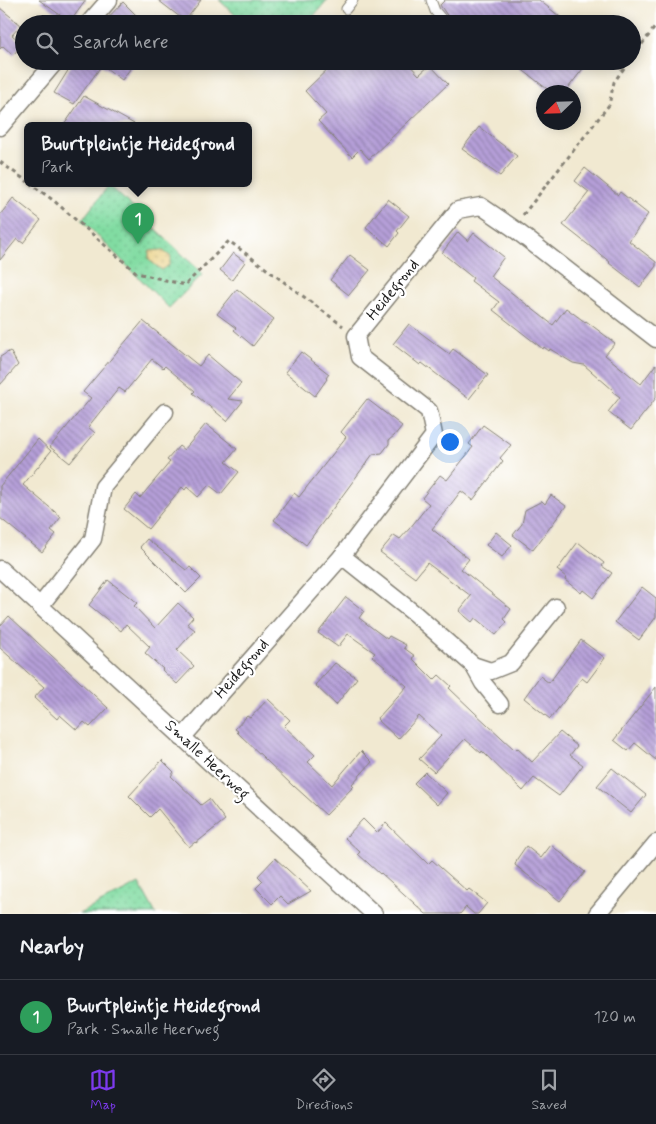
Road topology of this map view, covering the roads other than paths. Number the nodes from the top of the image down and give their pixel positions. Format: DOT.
graph roads {
  1 [pos="108,0"];
  2 [pos="353,0"];
  3 [pos="430,0"];
  4 [pos="346,9"];
  5 [pos="96,15"];
  6 [pos="438,15"];
  7 [pos="48,70"];
  8 [pos="0,127"];
  9 [pos="656,339"];
  10 [pos="165,412"];
  11 [pos="342,556"];
  12 [pos="0,569"];
  13 [pos="40,606"];
  14 [pos="556,607"];
  15 [pos="473,665"];
  16 [pos="500,704"];
  17 [pos="182,738"];
  18 [pos="656,843"];
  19 [pos="374,914"];
  20 [pos="597,914"];
  1 -- 5 [label="street"];
  2 -- 4 [label="lane"];
  3 -- 6 [label="lane"];
  7 -- 8 [label="street"];
  9 -- 11 [label="street, Heidegrond"];
  10 -- 13 [label="street"];
  11 -- 15 [label="street"];
  11 -- 17 [label="street, Heidegrond"];
  12 -- 13 [label="street, Smalle Heerweg"];
  13 -- 17 [label="street, Smalle Heerweg"];
  14 -- 15 [label="street"];
  15 -- 16 [label="street"];
  17 -- 19 [label="street, Smalle Heerweg"];
  18 -- 20 [label="street"];
}
